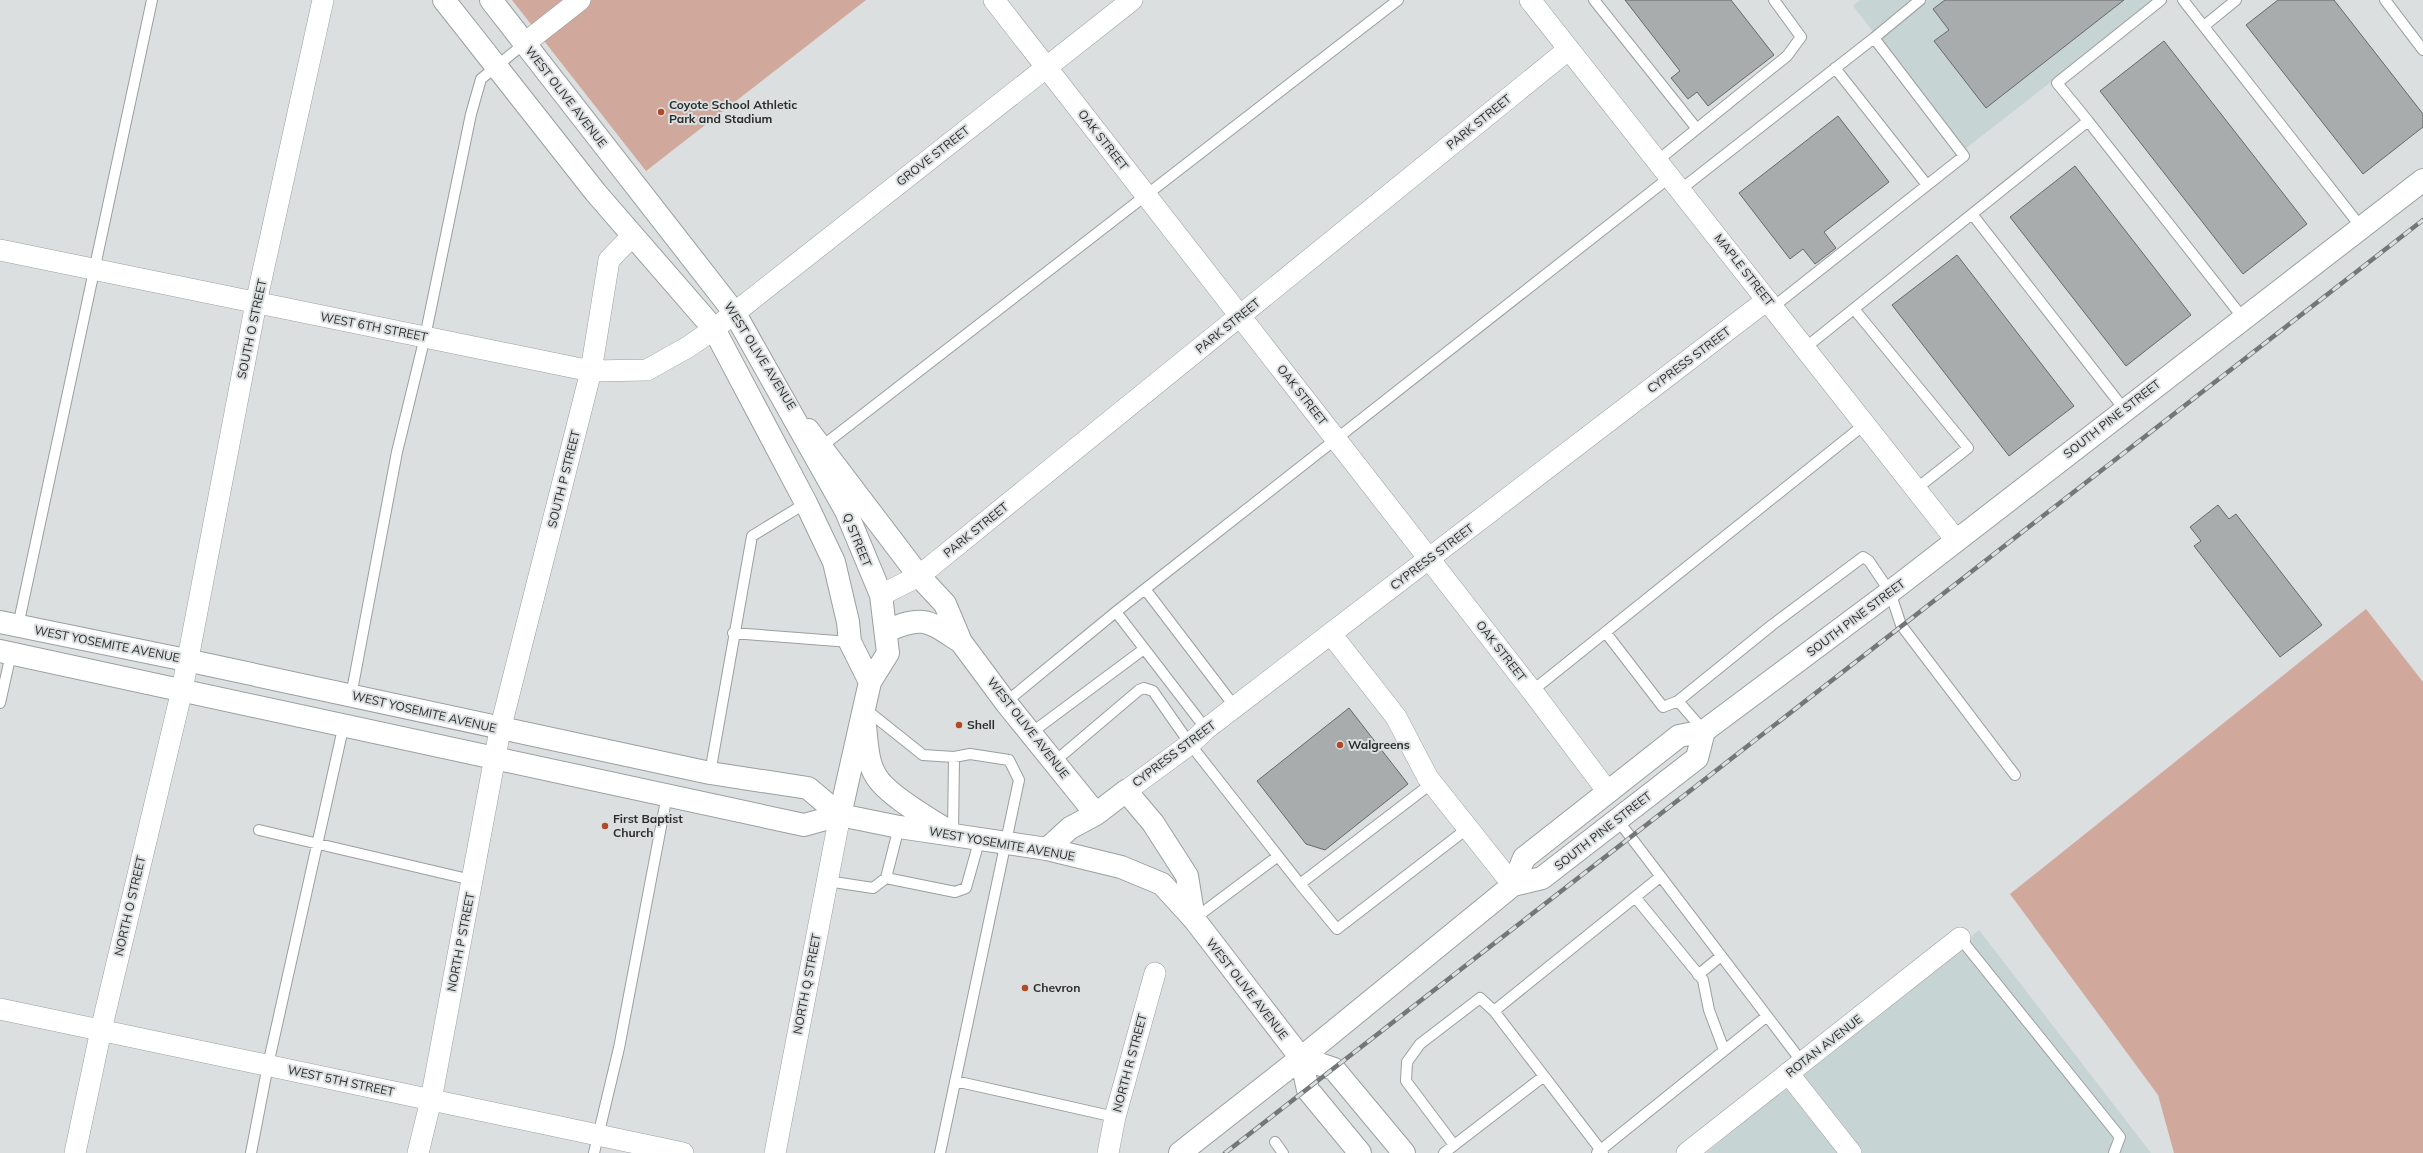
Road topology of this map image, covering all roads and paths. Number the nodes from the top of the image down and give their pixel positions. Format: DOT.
graph roads {
  1 [pos="152,0"];
  2 [pos="323,0"];
  3 [pos="444,0"];
  4 [pos="491,0"];
  5 [pos="580,0"];
  6 [pos="994,0"];
  7 [pos="1132,0"];
  8 [pos="1398,0"];
  9 [pos="1530,0"];
  10 [pos="1594,0"];
  11 [pos="1774,0"];
  12 [pos="1920,0"];
  13 [pos="2161,0"];
  14 [pos="2183,0"];
  15 [pos="2236,0"];
  16 [pos="2385,0"];
  17 [pos="2204,26"];
  18 [pos="1874,38"];
  19 [pos="525,43"];
  20 [pos="1569,49"];
  21 [pos="2423,50"];
  22 [pos="496,66"];
  23 [pos="1047,67"];
  24 [pos="1835,68"];
  25 [pos="2088,121"];
  26 [pos="1697,129"];
  27 [pos="1657,161"];
  28 [pos="2423,180"];
  29 [pos="1675,183"];
  30 [pos="1927,186"];
  31 [pos="1146,195"];
  32 [pos="1972,214"];
  33 [pos="2361,227"];
  34 [pos="633,236"];
  35 [pos="0,250"];
  36 [pos="93,269"];
  37 [pos="256,303"];
  38 [pos="1770,304"];
  39 [pos="1854,309"];
  40 [pos="734,312"];
  41 [pos="1240,316"];
  42 [pos="2243,318"];
  43 [pos="714,329"];
  44 [pos="425,337"];
  45 [pos="1805,348"];
  46 [pos="591,371"];
  47 [pos="787,404"];
  48 [pos="2124,409"];
  49 [pos="1865,424"];
  50 [pos="1336,439"];
  51 [pos="821,447"];
  52 [pos="1916,489"];
  53 [pos="806,503"];
  54 [pos="1956,540"];
  55 [pos="1429,559"];
  56 [pos="919,576"];
  57 [pos="1145,589"];
  58 [pos="1890,592"];
  59 [pos="881,595"];
  60 [pos="1116,612"];
  61 [pos="9,624"];
  62 [pos="886,630"];
  63 [pos="733,633"];
  64 [pos="1606,633"];
  65 [pos="1331,634"];
  66 [pos="850,642"];
  67 [pos="961,642"];
  68 [pos="1144,649"];
  69 [pos="5,652"];
  70 [pos="186,660"];
  71 [pos="870,682"];
  72 [pos="182,690"];
  73 [pos="1532,692"];
  74 [pos="351,696"];
  75 [pos="1678,701"];
  76 [pos="1006,702"];
  77 [pos="0,703"];
  78 [pos="1235,707"];
  79 [pos="863,710"];
  80 [pos="344,724"];
  81 [pos="1206,729"];
  82 [pos="500,730"];
  83 [pos="1701,732"];
  84 [pos="1031,733"];
  85 [pos="1190,744"];
  86 [pos="954,757"];
  87 [pos="496,759"];
  88 [pos="1054,762"];
  89 [pos="710,773"];
  90 [pos="2015,774"];
  91 [pos="1432,783"];
  92 [pos="1126,791"];
  93 [pos="1608,792"];
  94 [pos="667,795"];
  95 [pos="1096,814"];
  96 [pos="840,815"];
  97 [pos="1618,819"];
  98 [pos="899,827"];
  99 [pos="1468,828"];
  100 [pos="259,830"];
  101 [pos="953,834"];
  102 [pos="980,838"];
  103 [pos="1006,842"];
  104 [pos="317,844"];
  105 [pos="1047,849"];
  106 [pos="1278,856"];
  107 [pos="1660,877"];
  108 [pos="886,878"];
  109 [pos="472,880"];
  110 [pos="827,881"];
  111 [pos="1519,883"];
  112 [pos="1300,884"];
  113 [pos="1635,898"];
  114 [pos="1194,919"];
  115 [pos="1960,938"];
  116 [pos="1721,956"];
  117 [pos="1155,973"];
  118 [pos="1698,975"];
  119 [pos="0,1009"];
  120 [pos="1494,1011"];
  121 [pos="1767,1016"];
  122 [pos="101,1030"];
  123 [pos="1724,1050"];
  124 [pos="1300,1058"];
  125 [pos="268,1065"];
  126 [pos="1795,1068"];
  127 [pos="1544,1076"];
  128 [pos="955,1081"];
  129 [pos="431,1100"];
  130 [pos="1115,1117"];
  131 [pos="1275,1142"];
  132 [pos="595,1144"];
  133 [pos="1454,1145"];
  134 [pos="1600,1152"];
  135 [pos="75,1153"];
  136 [pos="251,1153"];
  137 [pos="418,1153"];
  138 [pos="683,1153"];
  139 [pos="775,1153"];
  140 [pos="940,1153"];
  141 [pos="1108,1153"];
  142 [pos="1180,1153"];
  143 [pos="1283,1153"];
  144 [pos="1360,1153"];
  145 [pos="1404,1153"];
  146 [pos="1444,1153"];
  147 [pos="1687,1153"];
  148 [pos="1851,1153"];
  149 [pos="2114,1153"];
  1 -- 36 [label="lane"];
  2 -- 37 [label="street, SOUTH O STREET"];
  3 -- 22 [label="main road"];
  4 -- 19 [label="main road, WEST OLIVE AVENUE"];
  5 -- 19 [label="street"];
  6 -- 23 [label="street, OAK STREET"];
  7 -- 23 [label="street, GROVE STREET"];
  8 -- 31 [label="lane"];
  9 -- 20 [label="street, MAPLE STREET"];
  10 -- 26 [label="lane"];
  11 -- 26 [label="lane"];
  12 -- 18 [label="lane"];
  13 -- 25 [label="lane"];
  14 -- 17 [label="lane"];
  15 -- 17 [label="lane"];
  16 -- 21 [label="lane"];
  17 -- 33 [label="lane"];
  18 -- 24 [label="lane"];
  18 -- 30 [label="lane"];
  19 -- 22 [label="lane"];
  19 -- 40 [label="main road, WEST OLIVE AVENUE"];
  20 -- 27 [label="street, MAPLE STREET"];
  20 -- 41 [label="street, PARK STREET"];
  22 -- 34 [label="main road"];
  22 -- 44 [label="lane"];
  23 -- 31 [label="street, OAK STREET"];
  23 -- 40 [label="street, GROVE STREET"];
  24 -- 29 [label="lane"];
  24 -- 30 [label="lane"];
  25 -- 32 [label="lane"];
  25 -- 42 [label="lane"];
  26 -- 27 [label="lane"];
  27 -- 29 [label="street, MAPLE STREET"];
  28 -- 33 [label="main road, SOUTH PINE STREET"];
  29 -- 38 [label="street, MAPLE STREET"];
  29 -- 50 [label="lane"];
  30 -- 38 [label="lane"];
  31 -- 41 [label="street, OAK STREET"];
  31 -- 51 [label="lane"];
  32 -- 39 [label="lane"];
  32 -- 48 [label="lane"];
  33 -- 42 [label="main road, SOUTH PINE STREET"];
  34 -- 43 [label="main road"];
  34 -- 46 [label="street, SOUTH P STREET"];
  35 -- 36 [label="street, WEST 6TH STREET"];
  36 -- 37 [label="street, WEST 6TH STREET"];
  36 -- 61 [label="lane"];
  37 -- 44 [label="street, WEST 6TH STREET"];
  37 -- 70 [label="street, SOUTH O STREET"];
  38 -- 45 [label="street, MAPLE STREET"];
  38 -- 55 [label="street, CYPRESS STREET"];
  39 -- 45 [label="lane"];
  39 -- 52 [label="lane"];
  40 -- 43 [label="street, WEST 6TH STREET"];
  40 -- 47 [label="main road, WEST OLIVE AVENUE"];
  41 -- 50 [label="street, OAK STREET"];
  41 -- 56 [label="street, PARK STREET"];
  42 -- 48 [label="main road, SOUTH PINE STREET"];
  43 -- 46 [label="street, WEST 6TH STREET"];
  43 -- 53 [label="main road"];
  44 -- 46 [label="street, WEST 6TH STREET"];
  44 -- 74 [label="lane"];
  45 -- 49 [label="street, MAPLE STREET"];
  46 -- 82 [label="street, SOUTH P STREET"];
  47 -- 51 [label="main road, WEST OLIVE AVENUE"];
  47 -- 59 [label="main road, Q STREET"];
  48 -- 54 [label="main road, SOUTH PINE STREET"];
  49 -- 52 [label="street, MAPLE STREET"];
  49 -- 64 [label="lane"];
  50 -- 55 [label="street, OAK STREET"];
  50 -- 57 [label="lane"];
  51 -- 56 [label="main road, WEST OLIVE AVENUE"];
  52 -- 54 [label="street, MAPLE STREET"];
  53 -- 59 [label="main road"];
  53 -- 63 [label="lane"];
  53 -- 66 [label="main road"];
  54 -- 58 [label="main road, SOUTH PINE STREET"];
  55 -- 65 [label="street, CYPRESS STREET"];
  55 -- 73 [label="street, OAK STREET"];
  56 -- 59 [label="street, PARK STREET"];
  56 -- 67 [label="main road, WEST OLIVE AVENUE"];
  57 -- 60 [label="lane"];
  57 -- 78 [label="lane"];
  58 -- 75 [label="lane"];
  58 -- 83 [label="main road, SOUTH PINE STREET"];
  58 -- 90 [label="lane"];
  59 -- 62 [label="main road, Q STREET"];
  60 -- 68 [label="lane"];
  60 -- 76 [label="lane"];
  61 -- 70 [label="main road, WEST YOSEMITE AVENUE"];
  62 -- 67 [label="main road, WEST OLIVE AVENUE"];
  62 -- 71 [label="main road, Q STREET"];
  63 -- 66 [label="lane"];
  63 -- 89 [label="lane"];
  64 -- 73 [label="lane"];
  64 -- 75 [label="lane"];
  65 -- 78 [label="street, CYPRESS STREET"];
  65 -- 91 [label="street"];
  66 -- 71 [label="main road"];
  67 -- 76 [label="main road, WEST OLIVE AVENUE"];
  68 -- 81 [label="lane"];
  68 -- 84 [label="lane"];
  69 -- 72 [label="main road, WEST YOSEMITE AVENUE"];
  69 -- 77 [label="lane"];
  70 -- 72 [label="street, NORTH O STREET"];
  70 -- 74 [label="main road, WEST YOSEMITE AVENUE"];
  71 -- 79 [label="main road, Q STREET"];
  72 -- 80 [label="main road, WEST YOSEMITE AVENUE"];
  72 -- 122 [label="street, NORTH O STREET"];
  73 -- 93 [label="street, OAK STREET"];
  74 -- 82 [label="main road, WEST YOSEMITE AVENUE"];
  75 -- 83 [label="lane"];
  76 -- 84 [label="main road, WEST OLIVE AVENUE"];
  78 -- 81 [label="street, CYPRESS STREET"];
  79 -- 86 [label="lane"];
  79 -- 96 [label="main road, Q STREET"];
  79 -- 101 [label="main road"];
  80 -- 87 [label="main road, WEST YOSEMITE AVENUE"];
  80 -- 104 [label="lane"];
  81 -- 85 [label="street, CYPRESS STREET"];
  82 -- 87 [label="street, NORTH P STREET"];
  82 -- 89 [label="main road, WEST YOSEMITE AVENUE"];
  83 -- 93 [label="main road"];
  83 -- 97 [label="main road, SOUTH PINE STREET"];
  84 -- 88 [label="main road, WEST OLIVE AVENUE"];
  85 -- 88 [label="lane"];
  85 -- 92 [label="street, CYPRESS STREET"];
  85 -- 106 [label="lane"];
  86 -- 101 [label="lane"];
  86 -- 103 [label="lane"];
  87 -- 94 [label="main road, WEST YOSEMITE AVENUE"];
  87 -- 109 [label="street, NORTH P STREET"];
  88 -- 95 [label="main road, WEST OLIVE AVENUE"];
  89 -- 96 [label="main road, WEST YOSEMITE AVENUE"];
  91 -- 99 [label="street"];
  91 -- 112 [label="lane"];
  92 -- 95 [label="main road, CYPRESS STREET"];
  92 -- 114 [label="main road"];
  93 -- 111 [label="main road"];
  94 -- 96 [label="main road, WEST YOSEMITE AVENUE"];
  94 -- 132 [label="lane"];
  95 -- 105 [label="main road, CYPRESS STREET"];
  96 -- 98 [label="main road, WEST YOSEMITE AVENUE"];
  96 -- 110 [label="street, NORTH Q STREET"];
  97 -- 107 [label="lane"];
  97 -- 111 [label="main road, SOUTH PINE STREET"];
  98 -- 101 [label="main road, WEST YOSEMITE AVENUE"];
  98 -- 108 [label="lane"];
  99 -- 111 [label="street"];
  99 -- 112 [label="lane"];
  100 -- 104 [label="lane"];
  101 -- 102 [label="main road, WEST YOSEMITE AVENUE"];
  102 -- 103 [label="main road, WEST YOSEMITE AVENUE"];
  102 -- 108 [label="lane"];
  103 -- 105 [label="main road, WEST YOSEMITE AVENUE"];
  103 -- 128 [label="lane"];
  104 -- 109 [label="lane"];
  104 -- 125 [label="lane"];
  105 -- 114 [label="main road, WEST YOSEMITE AVENUE"];
  106 -- 112 [label="lane"];
  106 -- 114 [label="lane"];
  107 -- 113 [label="lane"];
  107 -- 116 [label="lane"];
  108 -- 110 [label="lane"];
  109 -- 129 [label="street, NORTH P STREET"];
  110 -- 139 [label="street, NORTH Q STREET"];
  111 -- 124 [label="main road, SOUTH PINE STREET"];
  113 -- 118 [label="lane"];
  113 -- 120 [label="lane"];
  114 -- 124 [label="main road, WEST OLIVE AVENUE"];
  115 -- 126 [label="street, ROTAN AVENUE"];
  115 -- 149 [label="lane"];
  116 -- 118 [label="lane"];
  116 -- 121 [label="lane"];
  117 -- 130 [label="street, NORTH R STREET"];
  118 -- 123 [label="lane"];
  119 -- 122 [label="street, WEST 5TH STREET"];
  120 -- 127 [label="lane"];
  120 -- 133 [label="lane"];
  121 -- 123 [label="lane"];
  121 -- 126 [label="lane"];
  122 -- 125 [label="street, WEST 5TH STREET"];
  122 -- 135 [label="street, NORTH O STREET"];
  123 -- 134 [label="lane"];
  124 -- 142 [label="main road, SOUTH PINE STREET"];
  124 -- 144 [label="main road"];
  124 -- 145 [label="main road"];
  125 -- 129 [label="street, WEST 5TH STREET"];
  125 -- 136 [label="lane"];
  126 -- 147 [label="street, ROTAN AVENUE"];
  126 -- 148 [label="street"];
  127 -- 133 [label="lane"];
  127 -- 134 [label="lane"];
  128 -- 130 [label="lane"];
  128 -- 140 [label="lane"];
  129 -- 132 [label="street, WEST 5TH STREET"];
  129 -- 137 [label="street, NORTH P STREET"];
  130 -- 141 [label="street, NORTH R STREET"];
  131 -- 143 [label="lane"];
  132 -- 138 [label="street, WEST 5TH STREET"];
  133 -- 146 [label="lane"];
}
